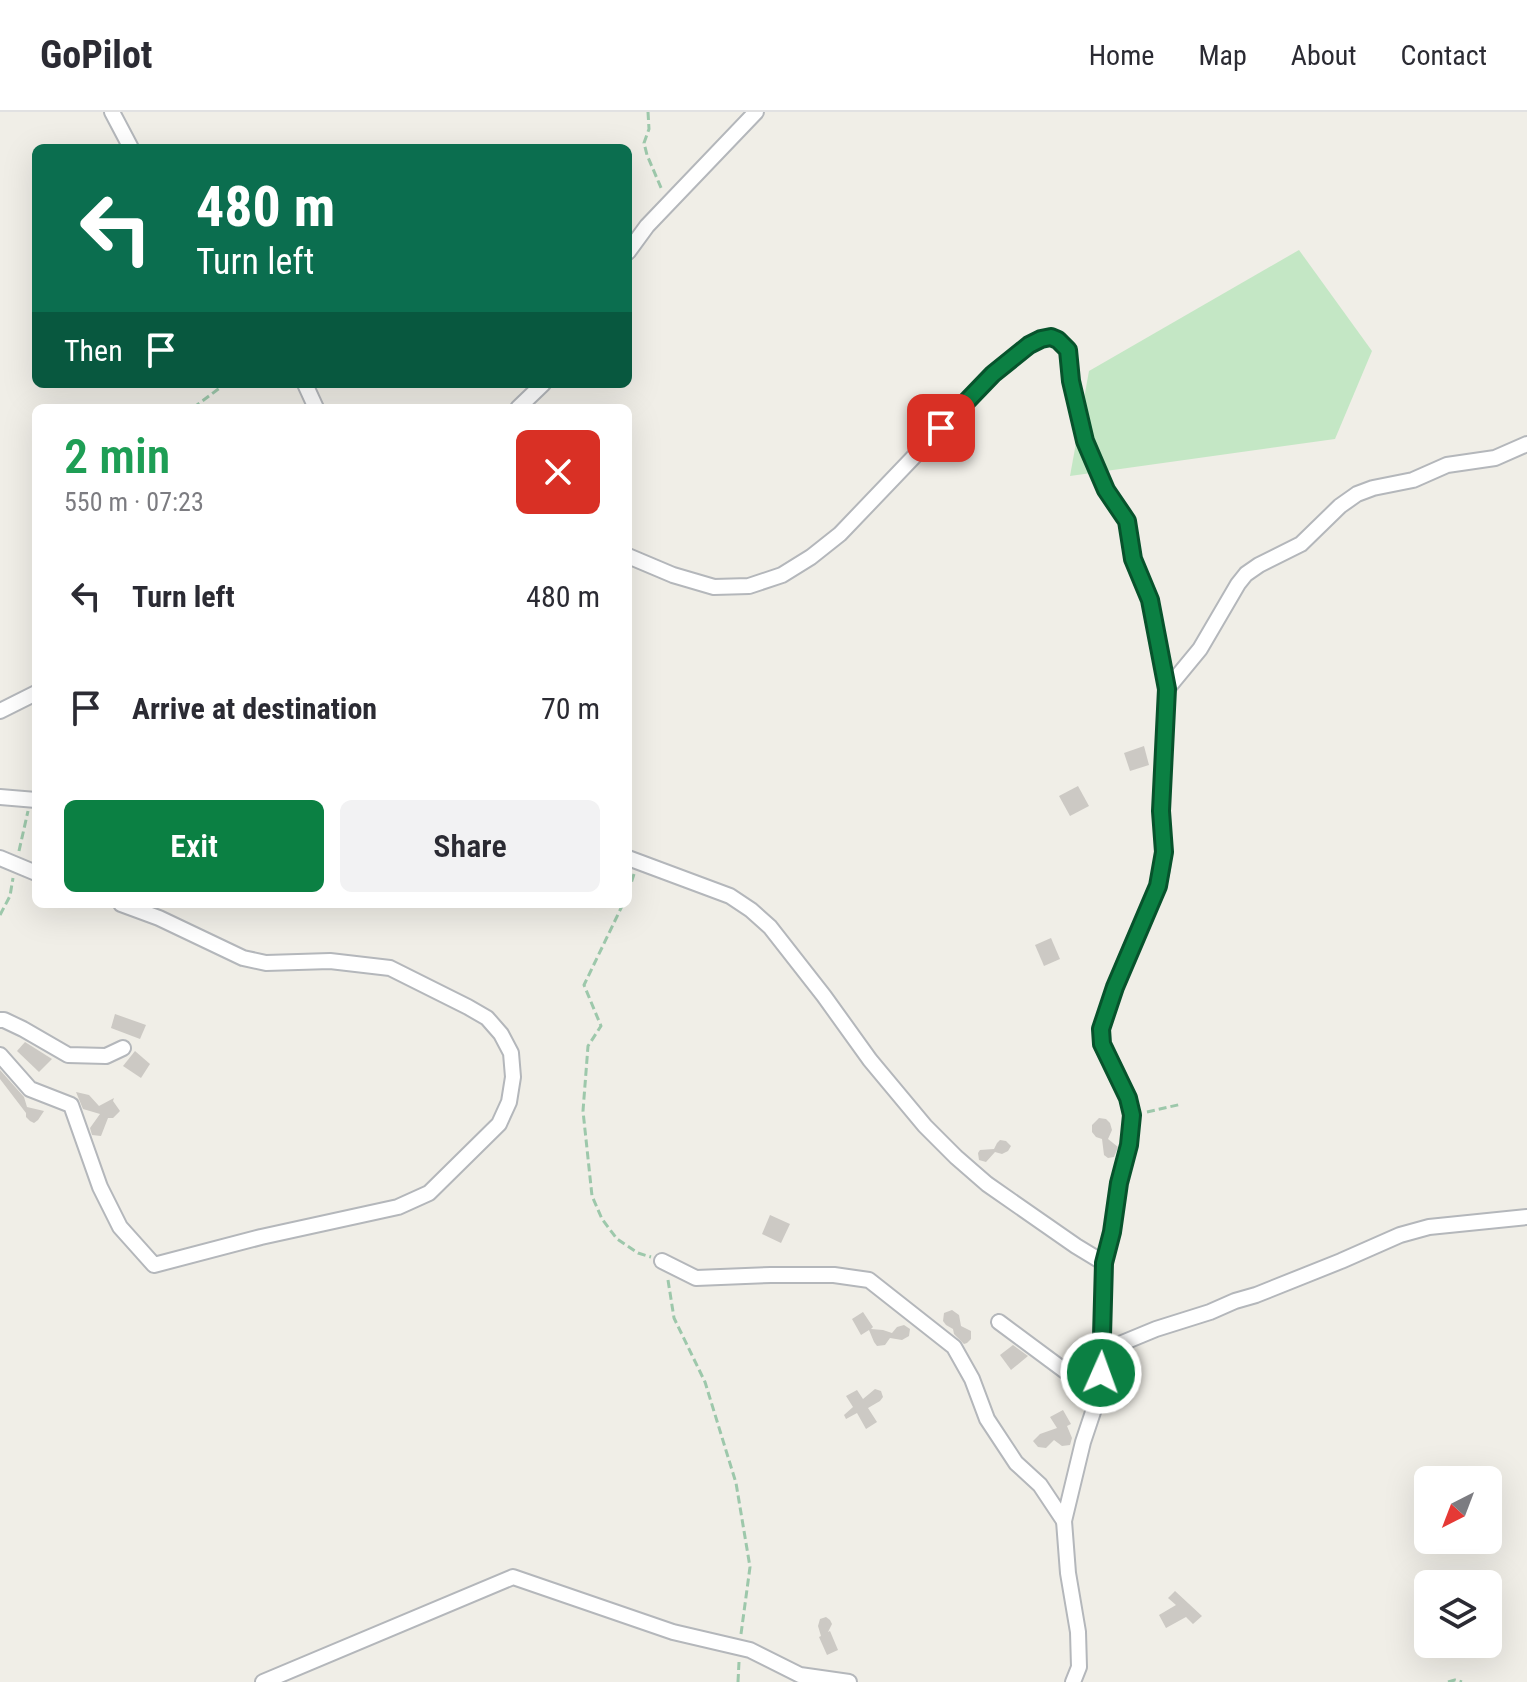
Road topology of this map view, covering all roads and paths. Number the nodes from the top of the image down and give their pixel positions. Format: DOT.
graph roads {
  1 [pos="112,112"];
  2 [pos="648,112"];
  3 [pos="756,112"];
  4 [pos="129,144"];
  5 [pos="663,193"];
  6 [pos="632,247"];
  7 [pos="220,388"];
  8 [pos="539,388"];
  9 [pos="198,404"];
  10 [pos="522,404"];
  11 [pos="1527,444"];
  12 [pos="632,558"];
  13 [pos="1167,689"];
  14 [pos="32,695"];
  15 [pos="0,711"];
  16 [pos="0,797"];
  17 [pos="32,800"];
  18 [pos="0,858"];
  19 [pos="632,859"];
  20 [pos="32,871"];
  21 [pos="132,908"];
  22 [pos="621,908"];
  23 [pos="0,1020"];
  24 [pos="123,1048"];
  25 [pos="0,1055"];
  26 [pos="1182,1104"];
  27 [pos="1132,1115"];
  28 [pos="1527,1217"];
  29 [pos="662,1261"];
  30 [pos="1104,1263"];
  31 [pos="999,1322"];
  32 [pos="1102,1354"];
  33 [pos="1064,1521"];
  34 [pos="739,1648"];
  35 [pos="263,1682"];
  36 [pos="738,1682"];
  37 [pos="849,1682"];
  38 [pos="1073,1682"];
  39 [pos="1448,1682"];
  40 [pos="1462,1682"];
  1 -- 4 [label="street"];
  2 -- 5 [label="path"];
  3 -- 6 [label="street"];
  7 -- 9 [label="path"];
  8 -- 10 [label="street"];
  11 -- 13 [label="street"];
  12 -- 13 [label="street"];
  13 -- 27 [label="street"];
  14 -- 15 [label="street"];
  16 -- 17 [label="street"];
  18 -- 20 [label="street"];
  19 -- 30 [label="street"];
  21 -- 25 [label="street"];
  22 -- 29 [label="path"];
  23 -- 24 [label="street"];
  26 -- 27 [label="path"];
  27 -- 30 [label="street"];
  28 -- 32 [label="street"];
  29 -- 33 [label="street"];
  29 -- 34 [label="path"];
  30 -- 32 [label="street"];
  31 -- 32 [label="street"];
  32 -- 33 [label="street"];
  33 -- 38 [label="street"];
  34 -- 35 [label="street"];
  34 -- 36 [label="path"];
  34 -- 37 [label="street"];
  39 -- 40 [label="path"];
}
